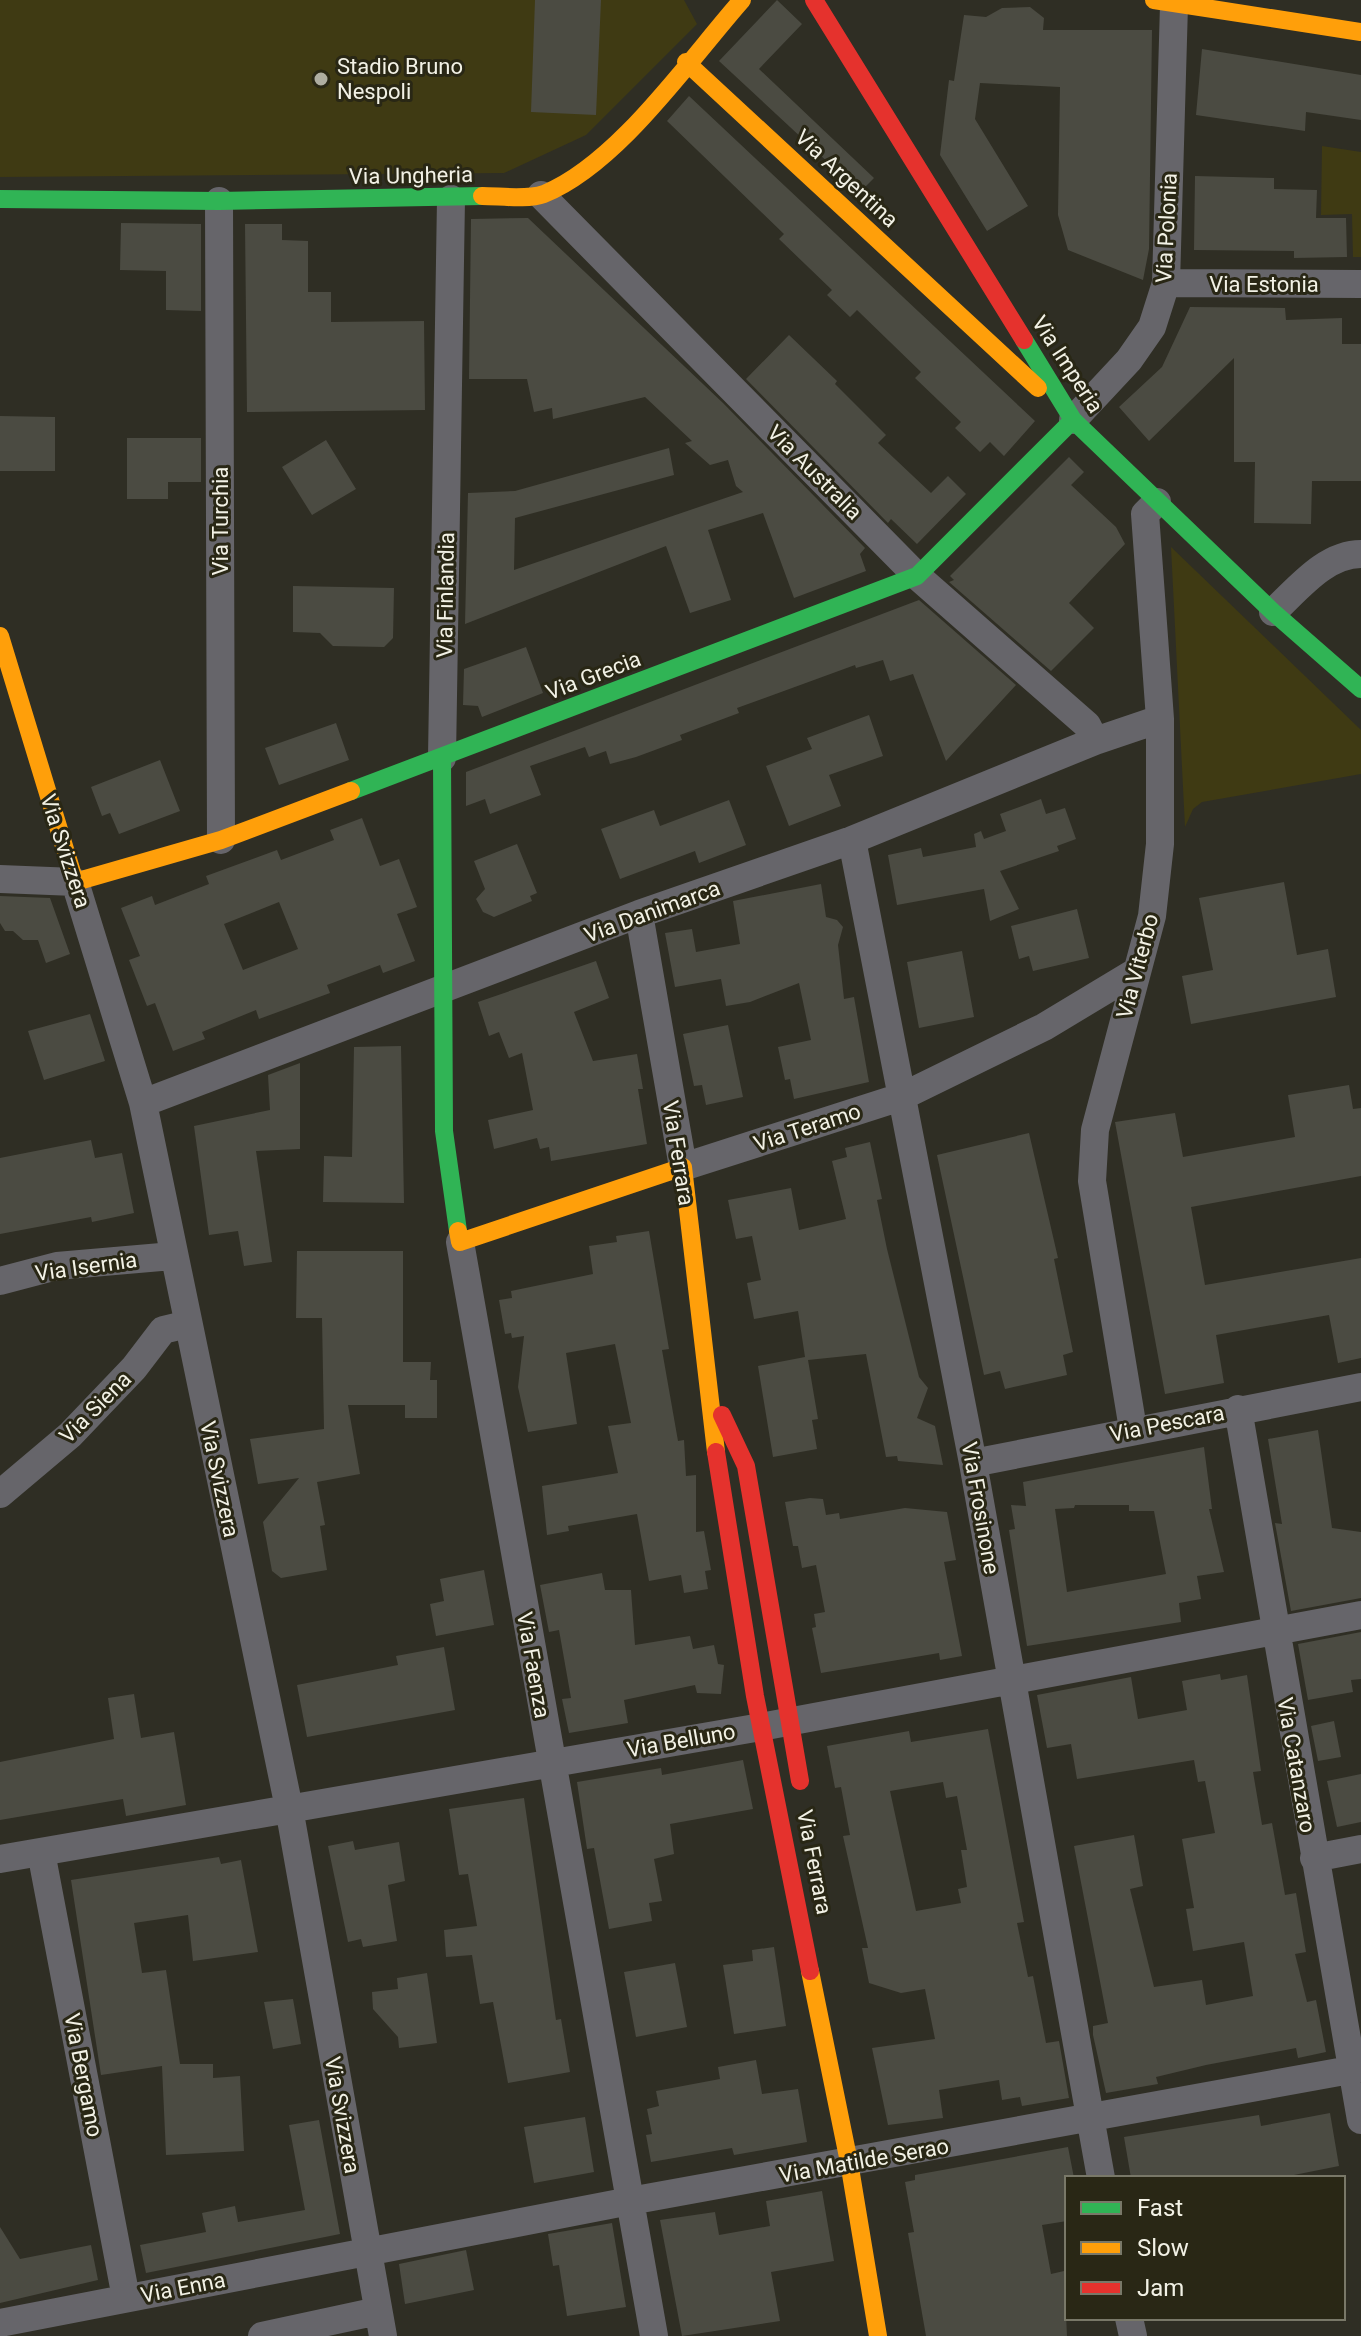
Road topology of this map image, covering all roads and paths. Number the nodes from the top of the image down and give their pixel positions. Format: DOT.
graph roads {
  1 [pos="742,0"];
  2 [pos="814,0"];
  3 [pos="1164,2"];
  4 [pos="1361,32"];
  5 [pos="686,62"];
  6 [pos="541,195"];
  7 [pos="0,199"];
  8 [pos="451,199"];
  9 [pos="219,201"];
  10 [pos="1166,283"];
  11 [pos="1361,284"];
  12 [pos="1002,305"];
  13 [pos="975,330"];
  14 [pos="1073,420"];
  15 [pos="1157,502"];
  16 [pos="1361,554"];
  17 [pos="917,576"];
  18 [pos="1273,612"];
  19 [pos="1,644"];
  20 [pos="1361,689"];
  21 [pos="1160,719"];
  22 [pos="1095,741"];
  23 [pos="442,758"];
  24 [pos="221,840"];
  25 [pos="852,840"];
  26 [pos="0,879"];
  27 [pos="75,882"];
  28 [pos="639,914"];
  29 [pos="1137,971"];
  30 [pos="440,991"];
  31 [pos="901,1097"];
  32 [pos="143,1103"];
  33 [pos="683,1167"];
  34 [pos="460,1242"];
  35 [pos="173,1256"];
  36 [pos="0,1281"];
  37 [pos="188,1324"];
  38 [pos="1361,1387"];
  39 [pos="712,1393"];
  40 [pos="1238,1409"];
  41 [pos="1133,1429"];
  42 [pos="973,1463"];
  43 [pos="0,1494"];
  44 [pos="1361,1615"];
  45 [pos="1274,1631"];
  46 [pos="1011,1679"];
  47 [pos="774,1723"];
  48 [pos="551,1762"];
  49 [pos="802,1796"];
  50 [pos="289,1808"];
  51 [pos="1361,1849"];
  52 [pos="41,1852"];
  53 [pos="1314,1858"];
  54 [pos="0,1859"];
  55 [pos="1356,2069"];
  56 [pos="1089,2118"];
  57 [pos="1361,2120"];
  58 [pos="867,2160"];
  59 [pos="1101,2176"];
  60 [pos="630,2201"];
  61 [pos="367,2251"];
  62 [pos="126,2298"];
  63 [pos="0,2323"];
  64 [pos="381,2324"];
  65 [pos="262,2336"];
  66 [pos="654,2336"];
  67 [pos="878,2336"];
  1 -- 5 [label="street, Via Ungheria"];
  2 -- 12 [label="street, Via Imperia"];
  3 -- 4 [label="street"];
  3 -- 10 [label="street, Via Polonia"];
  5 -- 6 [label="street, Via Ungheria"];
  5 -- 13 [label="street, Via Argentina"];
  6 -- 8 [label="street, Via Ungheria"];
  6 -- 17 [label="street, Via Australia"];
  7 -- 9 [label="street, Via Ungheria"];
  8 -- 9 [label="street, Via Ungheria"];
  8 -- 23 [label="street, Via Finlandia"];
  9 -- 24 [label="street, Via Turchia"];
  10 -- 11 [label="street, Via Estonia"];
  10 -- 14 [label="street, Via Polonia"];
  12 -- 13 [label="street"];
  12 -- 14 [label="street, Via Imperia"];
  13 -- 14 [label="street, Via Argentina"];
  14 -- 15 [label="street, Via Imperia"];
  14 -- 17 [label="street, Via Grecia"];
  15 -- 18 [label="street, Via Imperia"];
  15 -- 21 [label="street, Via Viterbo"];
  16 -- 18 [label="street"];
  17 -- 22 [label="street, Via Australia"];
  17 -- 23 [label="street, Via Grecia"];
  18 -- 20 [label="street, Via Imperia"];
  19 -- 27 [label="street, Via Svizzera"];
  21 -- 22 [label="street, Via Danimarca"];
  21 -- 29 [label="street, Via Viterbo"];
  22 -- 25 [label="street, Via Danimarca"];
  23 -- 24 [label="street, Via Grecia"];
  23 -- 30 [label="street, Via Finlandia"];
  24 -- 27 [label="street, Via Grecia"];
  25 -- 28 [label="street, Via Danimarca"];
  25 -- 31 [label="street, Via Frosinone"];
  26 -- 27 [label="street"];
  27 -- 32 [label="street, Via Svizzera"];
  28 -- 30 [label="street, Via Danimarca"];
  28 -- 33 [label="street, Via Ferrara"];
  29 -- 31 [label="street, Via Teramo"];
  29 -- 41 [label="street, Via Viterbo"];
  30 -- 32 [label="street, Via Danimarca"];
  30 -- 34 [label="street, Via Faenza"];
  31 -- 33 [label="street, Via Teramo"];
  31 -- 42 [label="street, Via Frosinone"];
  32 -- 35 [label="street, Via Svizzera"];
  33 -- 34 [label="street, Via Teramo"];
  33 -- 39 [label="street, Via Ferrara"];
  34 -- 48 [label="street, Via Faenza"];
  35 -- 36 [label="street, Via Isernia"];
  35 -- 37 [label="street, Via Svizzera"];
  37 -- 43 [label="street, Via Siena"];
  37 -- 50 [label="street, Via Svizzera"];
  38 -- 40 [label="street, Via Pescara"];
  39 -- 47 [label="street, Via Ferrara"];
  39 -- 47 [label="street, Via Ferrara"];
  40 -- 41 [label="street, Via Pescara"];
  40 -- 45 [label="street, Via Catanzaro"];
  41 -- 42 [label="street, Via Pescara"];
  42 -- 46 [label="street, Via Frosinone"];
  44 -- 45 [label="street, Via Belluno"];
  45 -- 46 [label="street, Via Belluno"];
  45 -- 53 [label="street, Via Catanzaro"];
  46 -- 47 [label="street, Via Belluno"];
  46 -- 56 [label="street, Via Frosinone"];
  47 -- 48 [label="street, Via Belluno"];
  47 -- 49 [label="street, Via Ferrara"];
  47 -- 58 [label="street, Via Ferrara"];
  48 -- 50 [label="street, Via Belluno"];
  48 -- 60 [label="street, Via Faenza"];
  50 -- 52 [label="street, Via Belluno"];
  50 -- 61 [label="street, Via Svizzera"];
  51 -- 53 [label="street"];
  52 -- 54 [label="street, Via Belluno"];
  52 -- 62 [label="street, Via Bergamo"];
  53 -- 55 [label="street, Via Catanzaro"];
  55 -- 56 [label="street, Via Matilde Serao"];
  55 -- 57 [label="street, Via Catanzaro"];
  56 -- 58 [label="street, Via Matilde Serao"];
  56 -- 59 [label="street, Via Frosinone"];
  58 -- 60 [label="street, Via Matilde Serao"];
  58 -- 67 [label="street, Via Ferrara"];
  60 -- 61 [label="street, Via Matilde Serao"];
  60 -- 66 [label="street, Via Faenza"];
  61 -- 62 [label="street, Via Enna"];
  61 -- 64 [label="street, Via Svizzera"];
  62 -- 63 [label="street, Via Enna"];
  64 -- 65 [label="street"];
}
